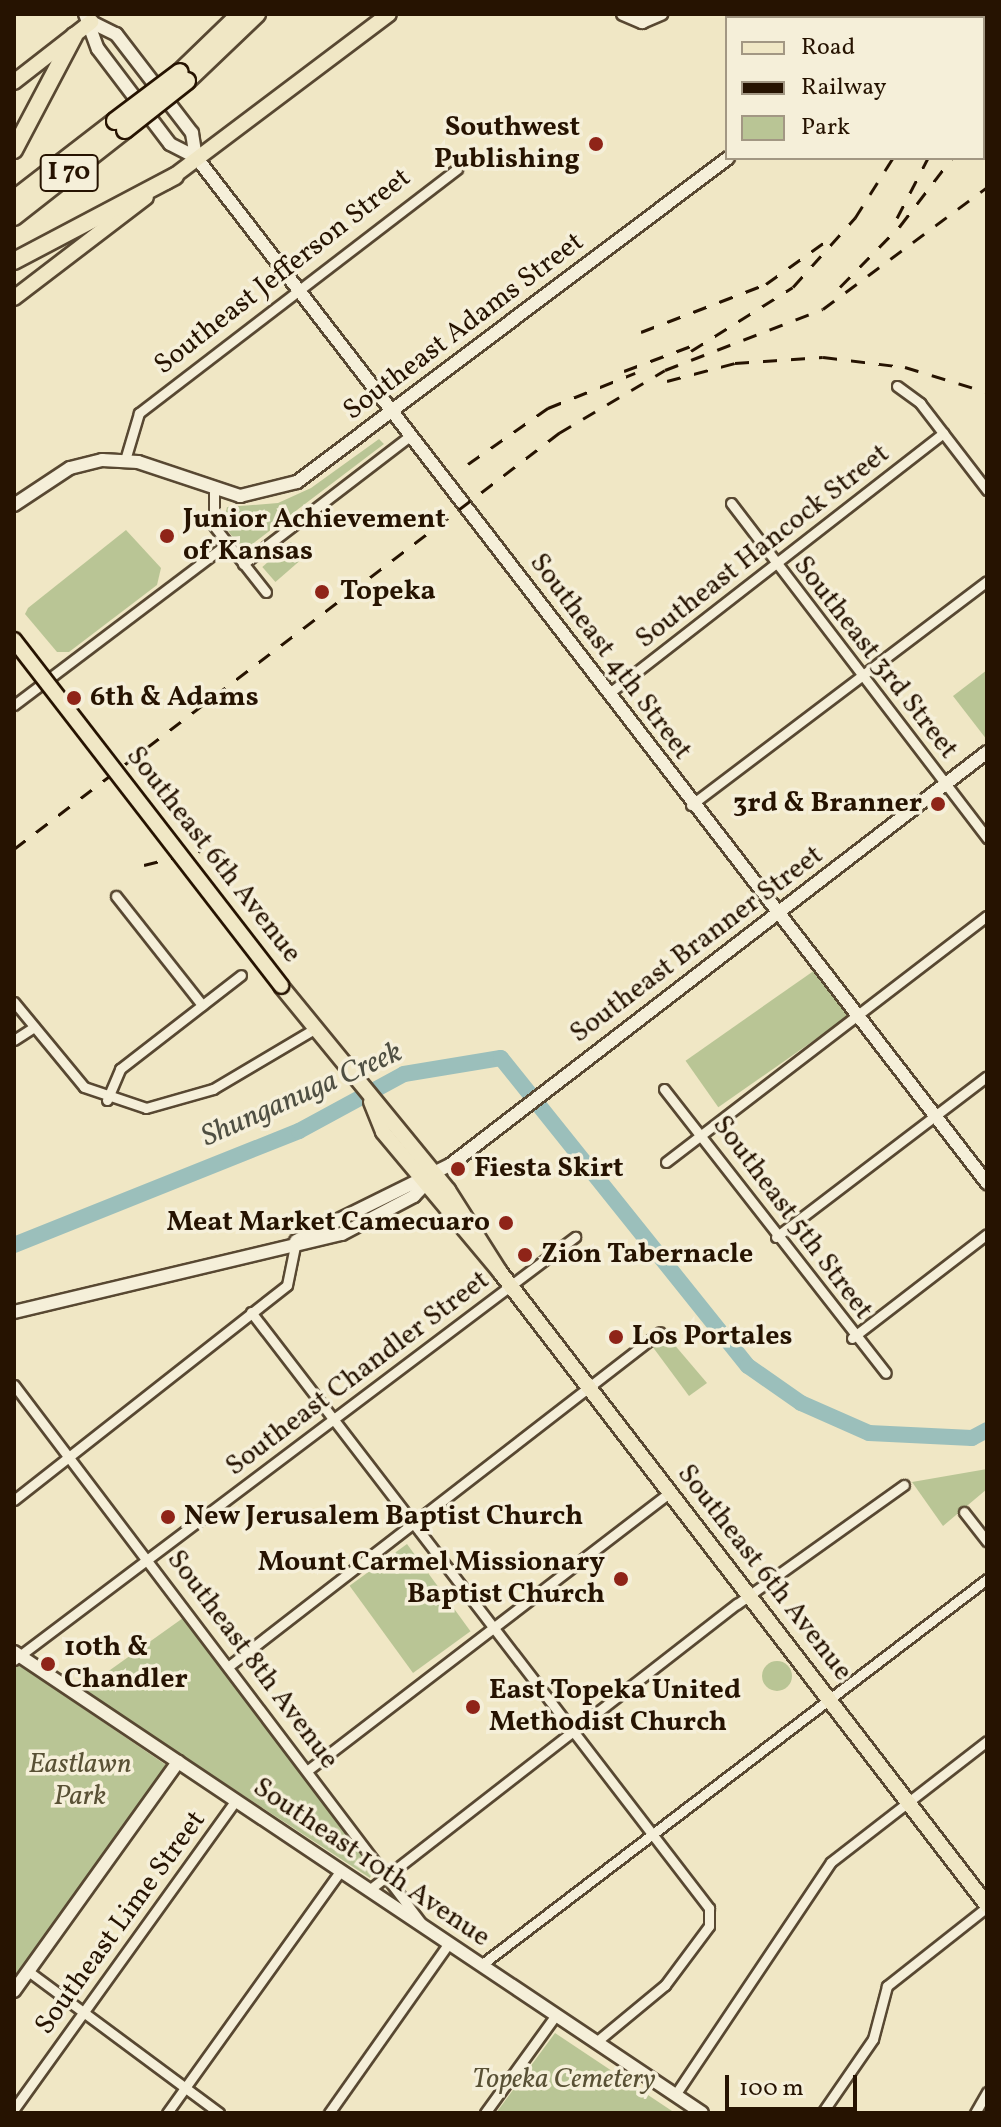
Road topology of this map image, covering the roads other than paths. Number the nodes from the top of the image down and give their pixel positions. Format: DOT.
graph roads {
  1 [pos="240,14"];
  2 [pos="257,14"];
  3 [pos="389,14"];
  4 [pos="623,14"];
  5 [pos="661,14"];
  6 [pos="88,18"];
  7 [pos="74,36"];
  8 [pos="183,76"];
  9 [pos="14,82"];
  10 [pos="120,126"];
  11 [pos="14,150"];
  12 [pos="196,157"];
  13 [pos="725,160"];
  14 [pos="457,169"];
  15 [pos="175,176"];
  16 [pos="14,199"];
  17 [pos="14,217"];
  18 [pos="14,261"];
  19 [pos="297,290"];
  20 [pos="14,298"];
  21 [pos="897,386"];
  22 [pos="392,413"];
  23 [pos="943,433"];
  24 [pos="410,436"];
  25 [pos="125,460"];
  26 [pos="987,490"];
  27 [pos="214,492"];
  28 [pos="731,503"];
  29 [pos="14,505"];
  30 [pos="227,544"];
  31 [pos="243,564"];
  32 [pos="777,566"];
  33 [pos="987,581"];
  34 [pos="266,592"];
  35 [pos="14,640"];
  36 [pos="862,676"];
  37 [pos="608,694"];
  38 [pos="14,705"];
  39 [pos="987,752"];
  40 [pos="946,785"];
  41 [pos="691,805"];
  42 [pos="987,838"];
  43 [pos="116,896"];
  44 [pos="779,913"];
  45 [pos="987,916"];
  46 [pos="241,975"];
  47 [pos="14,1002"];
  48 [pos="202,1005"];
  49 [pos="858,1015"];
  50 [pos="34,1027"];
  51 [pos="314,1029"];
  52 [pos="14,1040"];
  53 [pos="987,1076"];
  54 [pos="664,1089"];
  55 [pos="107,1100"];
  56 [pos="371,1102"];
  57 [pos="935,1115"];
  58 [pos="700,1137"];
  59 [pos="666,1162"];
  60 [pos="435,1173"];
  61 [pos="421,1182"];
  62 [pos="987,1183"];
  63 [pos="987,1234"];
  64 [pos="575,1237"];
  65 [pos="776,1237"];
  66 [pos="296,1241"];
  67 [pos="500,1272"];
  68 [pos="510,1285"];
  69 [pos="14,1312"];
  70 [pos="251,1312"];
  71 [pos="660,1332"];
  72 [pos="852,1338"];
  73 [pos="886,1373"];
  74 [pos="14,1385"];
  75 [pos="588,1387"];
  76 [pos="333,1420"];
  77 [pos="69,1458"];
  78 [pos="904,1485"];
  79 [pos="670,1492"];
  80 [pos="14,1500"];
  81 [pos="964,1512"];
  82 [pos="413,1524"];
  83 [pos="987,1541"];
  84 [pos="149,1562"];
  85 [pos="987,1579"];
  86 [pos="750,1597"];
  87 [pos="493,1627"];
  88 [pos="16,1656"];
  89 [pos="229,1666"];
  90 [pos="828,1699"];
  91 [pos="573,1731"];
  92 [pos="987,1741"];
  93 [pos="178,1762"];
  94 [pos="308,1770"];
  95 [pos="235,1801"];
  96 [pos="909,1803"];
  97 [pos="652,1835"];
  98 [pos="340,1871"];
  99 [pos="386,1872"];
  100 [pos="369,1890"];
  101 [pos="987,1906"];
  102 [pos="422,1926"];
  103 [pos="449,1943"];
  104 [pos="481,1965"];
  105 [pos="28,1971"];
  106 [pos="14,1991"];
  107 [pos="84,2013"];
  108 [pos="556,2015"];
  109 [pos="596,2042"];
  110 [pos="185,2089"];
  111 [pos="987,2092"];
  112 [pos="675,2095"];
  113 [pos="14,2109"];
  114 [pos="167,2113"];
  115 [pos="219,2113"];
  116 [pos="329,2113"];
  117 [pos="485,2113"];
  118 [pos="702,2113"];
  119 [pos="822,2113"];
  120 [pos="975,2113"];
  1 -- 8 [label="highway, I 70"];
  2 -- 8 [label="highway, I 70"];
  3 -- 12 [label="main road"];
  4 -- 5 [label="street"];
  6 -- 7 [label="main road"];
  6 -- 12 [label="street, Southeast 4th Street"];
  6 -- 12 [label="street, Southeast 4th Street"];
  7 -- 9 [label="main road"];
  7 -- 11 [label="highway"];
  8 -- 10 [label="highway, I 70, bridge"];
  10 -- 16 [label="highway, I 70"];
  10 -- 17 [label="highway, I 70"];
  12 -- 15 [label="main road"];
  12 -- 19 [label="street, Southeast 4th Street"];
  13 -- 22 [label="street, Southeast Adams Street"];
  14 -- 19 [label="street, Southeast Jefferson Street"];
  15 -- 18 [label="highway"];
  15 -- 20 [label="main road"];
  19 -- 22 [label="street, Southeast 4th Street"];
  19 -- 25 [label="street, Southeast Jefferson Street"];
  21 -- 23 [label="street"];
  22 -- 24 [label="street, Southeast 4th Street"];
  22 -- 27 [label="street, Southeast Adams Street"];
  23 -- 26 [label="street"];
  23 -- 32 [label="street, Southeast Hancock Street"];
  24 -- 31 [label="street"];
  24 -- 37 [label="street, Southeast 4th Street"];
  25 -- 27 [label="street"];
  25 -- 29 [label="street"];
  27 -- 30 [label="street"];
  28 -- 32 [label="street, Southeast 3rd Street"];
  30 -- 31 [label="street"];
  30 -- 38 [label="street"];
  31 -- 34 [label="street"];
  32 -- 36 [label="street, Southeast 3rd Street"];
  32 -- 37 [label="street, Southeast Hancock Street"];
  33 -- 36 [label="street"];
  35 -- 51 [label="main road, Southeast 6th Avenue, bridge"];
  36 -- 40 [label="street, Southeast 3rd Street"];
  36 -- 41 [label="street"];
  37 -- 41 [label="street, Southeast 4th Street"];
  39 -- 40 [label="street, Southeast Branner Street"];
  40 -- 42 [label="street, Southeast 3rd Street"];
  40 -- 44 [label="street, Southeast Branner Street"];
  41 -- 44 [label="street, Southeast 4th Street"];
  43 -- 48 [label="street"];
  44 -- 49 [label="street, Southeast 4th Street"];
  44 -- 60 [label="street, Southeast Branner Street"];
  45 -- 49 [label="street"];
  46 -- 48 [label="street"];
  47 -- 50 [label="street"];
  48 -- 55 [label="street"];
  49 -- 57 [label="street, Southeast 4th Street"];
  49 -- 58 [label="street"];
  50 -- 52 [label="street"];
  50 -- 55 [label="street"];
  51 -- 55 [label="street"];
  51 -- 56 [label="main road, Southeast 6th Avenue"];
  53 -- 57 [label="street"];
  54 -- 58 [label="street, Southeast 5th Street"];
  56 -- 60 [label="main road, Southeast 6th Avenue"];
  56 -- 61 [label="main road, Southeast 6th Avenue"];
  57 -- 62 [label="street, Southeast 4th Street"];
  57 -- 65 [label="street"];
  58 -- 59 [label="street"];
  58 -- 65 [label="street, Southeast 5th Street"];
  60 -- 61 [label="street, Southeast Branner Street"];
  60 -- 67 [label="main road, Southeast 6th Avenue"];
  61 -- 66 [label="street, Southeast Branner Street"];
  61 -- 67 [label="main road, Southeast 6th Avenue"];
  63 -- 72 [label="street"];
  64 -- 68 [label="street, Southeast Chandler Street"];
  65 -- 72 [label="street, Southeast 5th Street"];
  66 -- 69 [label="street, Southeast Branner Street"];
  66 -- 70 [label="street"];
  67 -- 68 [label="main road, Southeast 6th Avenue"];
  68 -- 75 [label="main road, Southeast 6th Avenue"];
  68 -- 76 [label="street, Southeast Chandler Street"];
  70 -- 76 [label="street"];
  70 -- 77 [label="street"];
  71 -- 75 [label="street"];
  72 -- 73 [label="street, Southeast 5th Street"];
  74 -- 77 [label="street, Southeast 8th Avenue"];
  75 -- 79 [label="main road, Southeast 6th Avenue"];
  75 -- 82 [label="street"];
  76 -- 82 [label="street"];
  76 -- 84 [label="street, Southeast Chandler Street"];
  77 -- 80 [label="street"];
  77 -- 84 [label="street, Southeast 8th Avenue"];
  78 -- 86 [label="street"];
  79 -- 86 [label="main road, Southeast 6th Avenue"];
  79 -- 87 [label="street"];
  81 -- 83 [label="street"];
  82 -- 87 [label="street"];
  82 -- 89 [label="street"];
  84 -- 88 [label="street, Southeast Chandler Street"];
  84 -- 89 [label="street, Southeast 8th Avenue"];
  85 -- 90 [label="street"];
  86 -- 90 [label="main road, Southeast 6th Avenue"];
  86 -- 91 [label="street"];
  87 -- 91 [label="street"];
  87 -- 94 [label="street"];
  88 -- 93 [label="street, Southeast 10th Avenue"];
  89 -- 94 [label="street, Southeast 8th Avenue"];
  90 -- 96 [label="main road, Southeast 6th Avenue"];
  90 -- 97 [label="street"];
  91 -- 97 [label="street"];
  91 -- 99 [label="street"];
  92 -- 96 [label="street"];
  93 -- 95 [label="street, Southeast 10th Avenue"];
  93 -- 105 [label="street"];
  94 -- 99 [label="street, Southeast 8th Avenue"];
  95 -- 98 [label="street, Southeast 10th Avenue"];
  95 -- 107 [label="street, Southeast Lime Street"];
  96 -- 101 [label="main road, Southeast 6th Avenue"];
  96 -- 112 [label="street"];
  97 -- 104 [label="street"];
  97 -- 109 [label="street"];
  98 -- 100 [label="street, Southeast 10th Avenue"];
  98 -- 110 [label="street"];
  99 -- 100 [label="street"];
  99 -- 102 [label="street, Southeast 8th Avenue"];
  100 -- 102 [label="street, Southeast 10th Avenue"];
  101 -- 119 [label="street"];
  102 -- 103 [label="street, Southeast 10th Avenue"];
  103 -- 104 [label="street, Southeast 10th Avenue"];
  103 -- 116 [label="street"];
  104 -- 108 [label="street, Southeast 10th Avenue"];
  105 -- 106 [label="street"];
  105 -- 107 [label="street"];
  107 -- 110 [label="street"];
  107 -- 113 [label="street, Southeast Lime Street"];
  108 -- 109 [label="street, Southeast 10th Avenue"];
  108 -- 117 [label="street"];
  109 -- 112 [label="street, Southeast 10th Avenue"];
  110 -- 114 [label="street"];
  110 -- 115 [label="street"];
  111 -- 120 [label="street"];
  112 -- 118 [label="street, Southeast 10th Avenue"];
}
